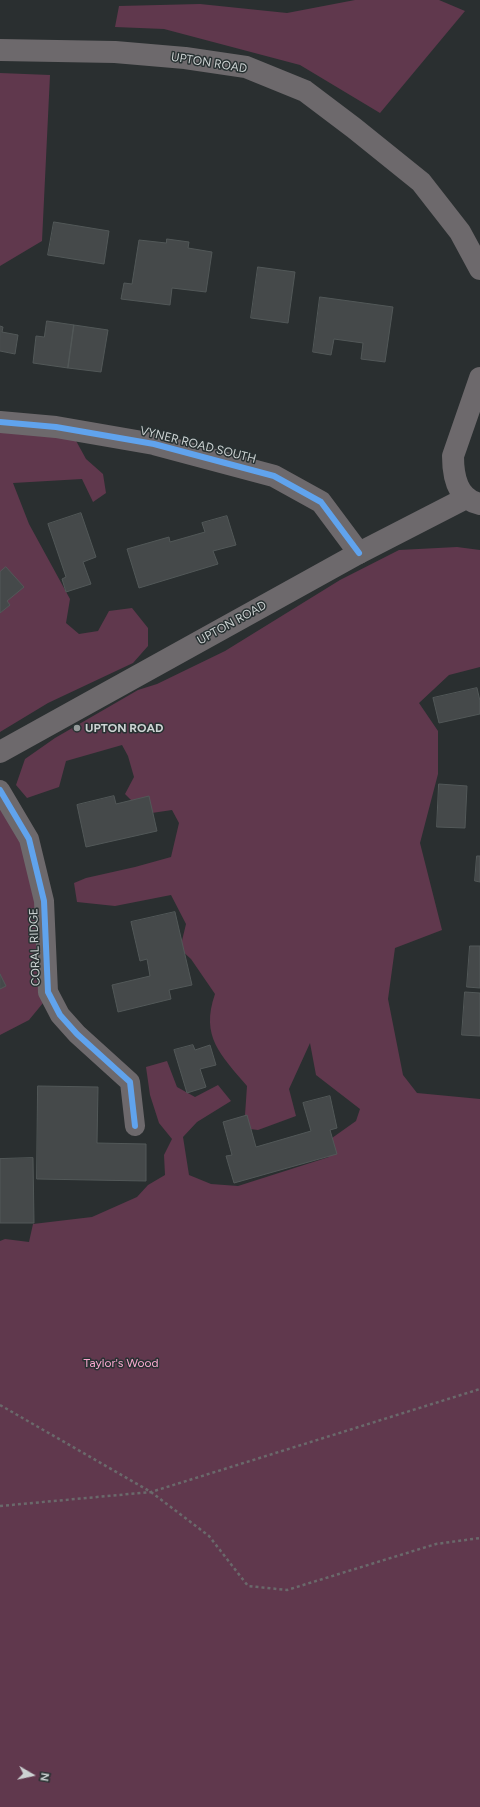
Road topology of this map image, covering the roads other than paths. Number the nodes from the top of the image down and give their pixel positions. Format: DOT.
graph roads {
  1 [pos="0,50"];
  2 [pos="480,269"];
  3 [pos="480,378"];
  4 [pos="0,422"];
  5 [pos="473,501"];
  6 [pos="359,553"];
  7 [pos="0,752"];
  8 [pos="0,790"];
  9 [pos="135,1126"];
  1 -- 2 [label="main road, UPTON ROAD"];
  3 -- 5 [label="main road"];
  4 -- 6 [label="main road, VYNER ROAD SOUTH"];
  5 -- 6 [label="main road, UPTON ROAD"];
  6 -- 7 [label="main road, UPTON ROAD"];
  8 -- 9 [label="street, CORAL RIDGE"];
}
